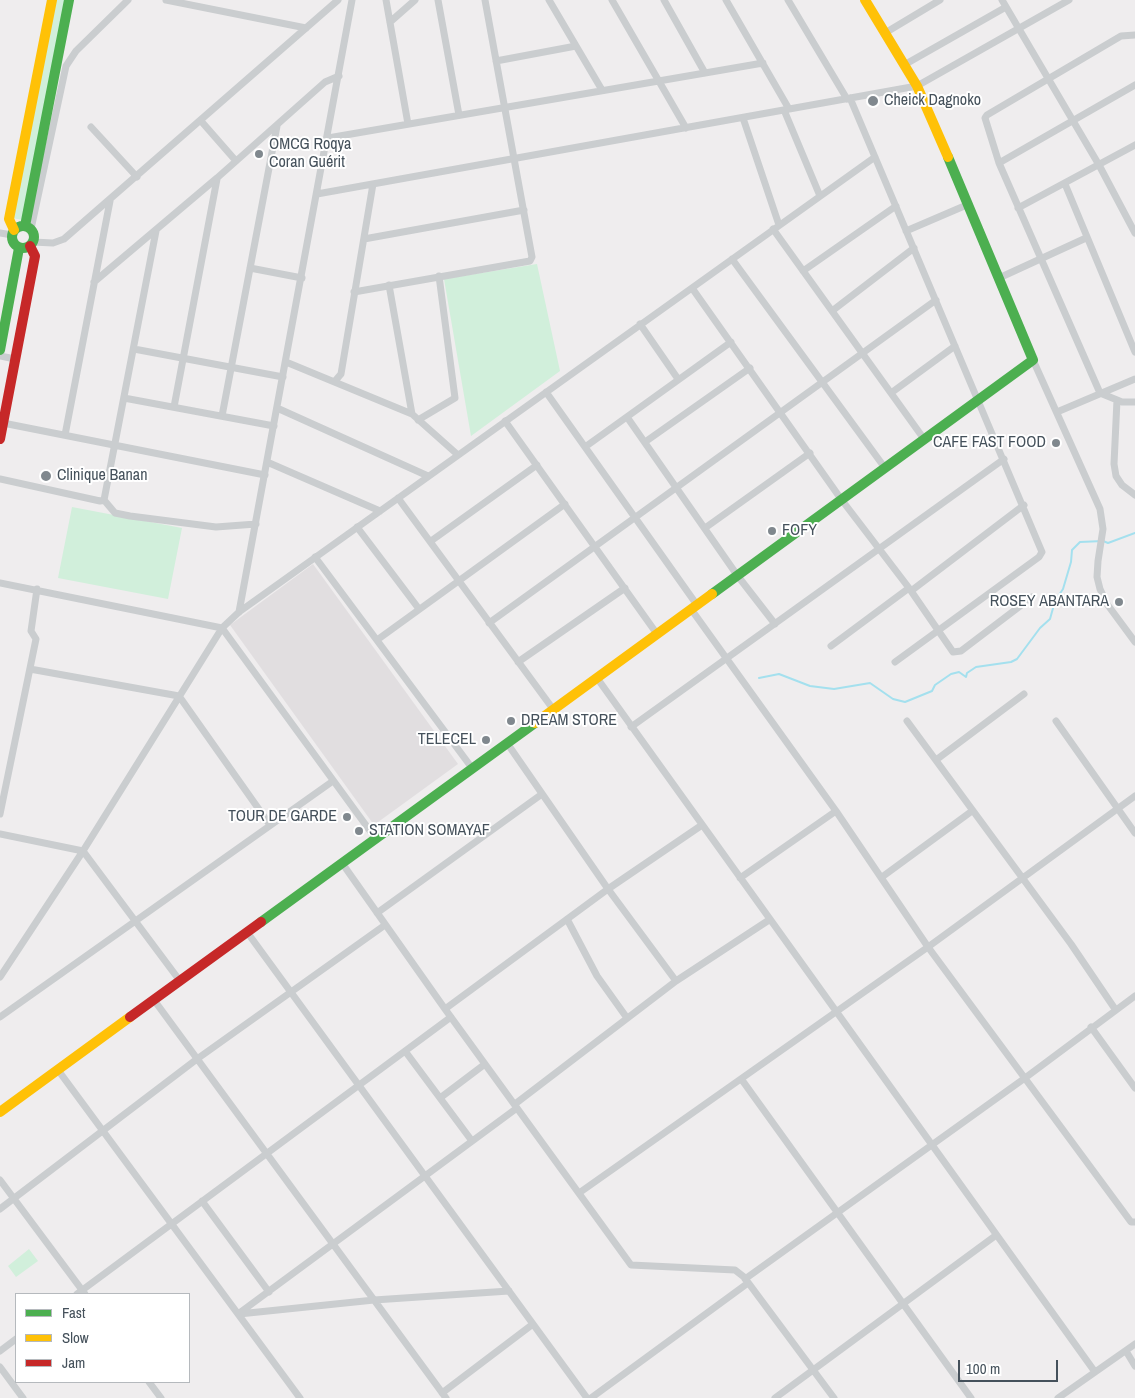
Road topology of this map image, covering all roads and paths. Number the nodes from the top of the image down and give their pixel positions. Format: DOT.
graph roads {
  1 [pos="52,0"];
  2 [pos="68,0"];
  3 [pos="128,0"];
  4 [pos="166,0"];
  5 [pos="338,0"];
  6 [pos="352,0"];
  7 [pos="386,0"];
  8 [pos="415,0"];
  9 [pos="438,0"];
  10 [pos="485,0"];
  11 [pos="549,0"];
  12 [pos="612,0"];
  13 [pos="664,0"];
  14 [pos="726,0"];
  15 [pos="788,0"];
  16 [pos="865,0"];
  17 [pos="940,0"];
  18 [pos="1002,0"];
  19 [pos="1069,0"];
  20 [pos="1059,2"];
  21 [pos="1006,7"];
  22 [pos="390,22"];
  23 [pos="306,28"];
  24 [pos="1018,28"];
  25 [pos="885,33"];
  26 [pos="1135,35"];
  27 [pos="576,46"];
  28 [pos="496,61"];
  29 [pos="763,63"];
  30 [pos="904,65"];
  31 [pos="705,73"];
  32 [pos="339,76"];
  33 [pos="1048,79"];
  34 [pos="660,80"];
  35 [pos="1135,85"];
  36 [pos="917,86"];
  37 [pos="602,90"];
  38 [pos="848,99"];
  39 [pos="504,106"];
  40 [pos="786,110"];
  41 [pos="459,114"];
  42 [pos="743,118"];
  43 [pos="1072,119"];
  44 [pos="201,121"];
  45 [pos="408,124"];
  46 [pos="277,125"];
  47 [pos="91,127"];
  48 [pos="686,128"];
  49 [pos="328,138"];
  50 [pos="1135,145"];
  51 [pos="875,157"];
  52 [pos="514,158"];
  53 [pos="236,161"];
  54 [pos="999,163"];
  55 [pos="1099,165"];
  56 [pos="137,177"];
  57 [pos="218,178"];
  58 [pos="373,184"];
  59 [pos="1064,184"];
  60 [pos="318,194"];
  61 [pos="820,196"];
  62 [pos="110,200"];
  63 [pos="970,204"];
  64 [pos="896,206"];
  65 [pos="1018,208"];
  66 [pos="524,210"];
  67 [pos="28,227"];
  68 [pos="776,227"];
  69 [pos="156,231"];
  70 [pos="906,231"];
  71 [pos="13,232"];
  72 [pos="0,233"];
  73 [pos="1135,234"];
  74 [pos="1086,238"];
  75 [pos="364,239"];
  76 [pos="32,244"];
  77 [pos="19,248"];
  78 [pos="914,248"];
  79 [pos="1042,258"];
  80 [pos="732,259"];
  81 [pos="250,268"];
  82 [pos="803,271"];
  83 [pos="439,276"];
  84 [pos="302,278"];
  85 [pos="999,278"];
  86 [pos="94,282"];
  87 [pos="389,285"];
  88 [pos="692,288"];
  89 [pos="354,292"];
  90 [pos="936,300"];
  91 [pos="832,311"];
  92 [pos="640,324"];
  93 [pos="731,342"];
  94 [pos="955,346"];
  95 [pos="134,349"];
  96 [pos="0,350"];
  97 [pos="1135,352"];
  98 [pos="862,353"];
  99 [pos="0,356"];
  100 [pos="183,358"];
  101 [pos="15,359"];
  102 [pos="1033,360"];
  103 [pos="286,362"];
  104 [pos="232,367"];
  105 [pos="750,368"];
  106 [pos="283,377"];
  107 [pos="1135,378"];
  108 [pos="678,379"];
  109 [pos="335,382"];
  110 [pos="822,382"];
  111 [pos="546,392"];
  112 [pos="891,393"];
  113 [pos="1100,393"];
  114 [pos="124,398"];
  115 [pos="978,400"];
  116 [pos="1117,400"];
  117 [pos="1135,402"];
  118 [pos="174,407"];
  119 [pos="277,408"];
  120 [pos="781,412"];
  121 [pos="1057,412"];
  122 [pos="412,414"];
  123 [pos="222,416"];
  124 [pos="627,417"];
  125 [pos="418,420"];
  126 [pos="505,421"];
  127 [pos="3,423"];
  128 [pos="274,426"];
  129 [pos="65,435"];
  130 [pos="0,439"];
  131 [pos="924,439"];
  132 [pos="646,442"];
  133 [pos="115,445"];
  134 [pos="585,448"];
  135 [pos="810,453"];
  136 [pos="458,455"];
  137 [pos="1004,458"];
  138 [pos="267,462"];
  139 [pos="537,465"];
  140 [pos="885,468"];
  141 [pos="265,475"];
  142 [pos="428,476"];
  143 [pos="0,479"];
  144 [pos="677,487"];
  145 [pos="1135,495"];
  146 [pos="398,498"];
  147 [pos="104,500"];
  148 [pos="841,500"];
  149 [pos="565,504"];
  150 [pos="1024,505"];
  151 [pos="380,511"];
  152 [pos="635,518"];
  153 [pos="256,524"];
  154 [pos="357,527"];
  155 [pos="704,528"];
  156 [pos="430,541"];
  157 [pos="596,546"];
  158 [pos="878,548"];
  159 [pos="315,557"];
  160 [pos="737,575"];
  161 [pos="458,581"];
  162 [pos="0,583"];
  163 [pos="625,588"];
  164 [pos="37,590"];
  165 [pos="910,590"];
  166 [pos="1032,597"];
  167 [pos="694,607"];
  168 [pos="419,609"];
  169 [pos="239,612"];
  170 [pos="489,623"];
  171 [pos="775,624"];
  172 [pos="222,628"];
  173 [pos="938,630"];
  174 [pos="657,634"];
  175 [pos="377,640"];
  176 [pos="1135,642"];
  177 [pos="831,646"];
  178 [pos="726,658"];
  179 [pos="518,662"];
  180 [pos="895,662"];
  181 [pos="30,670"];
  182 [pos="596,678"];
  183 [pos="1024,694"];
  184 [pos="179,696"];
  185 [pos="553,709"];
  186 [pos="907,721"];
  187 [pos="1056,722"];
  188 [pos="631,726"];
  189 [pos="507,743"];
  190 [pos="936,760"];
  191 [pos="472,768"];
  192 [pos="334,781"];
  193 [pos="542,794"];
  194 [pos="1135,796"];
  195 [pos="1118,810"];
  196 [pos="836,811"];
  197 [pos="972,811"];
  198 [pos="0,814"];
  199 [pos="702,825"];
  200 [pos="270,826"];
  201 [pos="1135,833"];
  202 [pos="0,834"];
  203 [pos="376,839"];
  204 [pos="83,851"];
  205 [pos="342,863"];
  206 [pos="882,877"];
  207 [pos="740,878"];
  208 [pos="1020,878"];
  209 [pos="608,889"];
  210 [pos="377,913"];
  211 [pos="567,919"];
  212 [pos="135,920"];
  213 [pos="769,920"];
  214 [pos="385,924"];
  215 [pos="247,932"];
  216 [pos="928,947"];
  217 [pos="0,977"];
  218 [pos="180,981"];
  219 [pos="676,981"];
  220 [pos="290,991"];
  221 [pos="1135,996"];
  222 [pos="154,1000"];
  223 [pos="445,1009"];
  224 [pos="1115,1009"];
  225 [pos="836,1013"];
  226 [pos="0,1017"];
  227 [pos="451,1017"];
  228 [pos="627,1018"];
  229 [pos="1091,1027"];
  230 [pos="405,1051"];
  231 [pos="197,1059"];
  232 [pos="485,1064"];
  233 [pos="58,1070"];
  234 [pos="1025,1078"];
  235 [pos="742,1080"];
  236 [pos="359,1085"];
  237 [pos="1135,1088"];
  238 [pos="440,1098"];
  239 [pos="516,1106"];
  240 [pos="0,1112"];
  241 [pos="102,1130"];
  242 [pos="472,1141"];
  243 [pos="931,1146"];
  244 [pos="267,1154"];
  245 [pos="425,1176"];
  246 [pos="0,1180"];
  247 [pos="579,1193"];
  248 [pos="14,1198"];
  249 [pos="202,1201"];
  250 [pos="0,1208"];
  251 [pos="838,1212"];
  252 [pos="1135,1222"];
  253 [pos="172,1224"];
  254 [pos="995,1236"];
  255 [pos="333,1244"];
  256 [pos="747,1281"];
  257 [pos="509,1291"];
  258 [pos="269,1292"];
  259 [pos="81,1293"];
  260 [pos="374,1300"];
  261 [pos="905,1304"];
  262 [pos="238,1314"];
  263 [pos="533,1324"];
  264 [pos="15,1340"];
  265 [pos="1135,1344"];
  266 [pos="0,1351"];
  267 [pos="1126,1351"];
  268 [pos="1135,1366"];
  269 [pos="0,1367"];
  270 [pos="814,1370"];
  271 [pos="1094,1372"];
  272 [pos="150,1383"];
  273 [pos="444,1396"];
  274 [pos="23,1398"];
  275 [pos="161,1398"];
  276 [pos="300,1398"];
  277 [pos="589,1398"];
  278 [pos="776,1398"];
  279 [pos="834,1398"];
  280 [pos="971,1398"];
  281 [pos="1058,1398"];
  1 -- 71 [label="main road"];
  2 -- 67 [label="main road"];
  3 -- 67 [label="street"];
  4 -- 23 [label="street"];
  5 -- 23 [label="street"];
  6 -- 32 [label="street"];
  7 -- 22 [label="street"];
  8 -- 22 [label="street"];
  9 -- 41 [label="street"];
  10 -- 28 [label="street"];
  11 -- 27 [label="street"];
  12 -- 34 [label="street"];
  13 -- 31 [label="street"];
  14 -- 29 [label="street"];
  15 -- 38 [label="street"];
  16 -- 25 [label="main road"];
  17 -- 25 [label="street"];
  18 -- 21 [label="street"];
  19 -- 20 [label="street"];
  20 -- 24 [label="street"];
  21 -- 24 [label="street"];
  21 -- 30 [label="street"];
  22 -- 45 [label="street"];
  23 -- 44 [label="street"];
  24 -- 33 [label="street"];
  24 -- 36 [label="street"];
  25 -- 30 [label="main road"];
  26 -- 33 [label="street"];
  27 -- 28 [label="street"];
  27 -- 37 [label="street"];
  28 -- 39 [label="street"];
  29 -- 31 [label="street"];
  29 -- 40 [label="street"];
  30 -- 36 [label="main road"];
  31 -- 34 [label="street"];
  32 -- 46 [label="street"];
  32 -- 49 [label="street"];
  33 -- 43 [label="street"];
  33 -- 54 [label="street"];
  34 -- 37 [label="street"];
  34 -- 48 [label="street"];
  35 -- 43 [label="street"];
  36 -- 38 [label="street"];
  36 -- 63 [label="main road"];
  37 -- 39 [label="street"];
  38 -- 40 [label="street"];
  38 -- 51 [label="street"];
  39 -- 41 [label="street"];
  39 -- 52 [label="street"];
  40 -- 42 [label="street"];
  40 -- 61 [label="street"];
  41 -- 45 [label="street"];
  42 -- 48 [label="street"];
  42 -- 68 [label="street"];
  43 -- 54 [label="street"];
  43 -- 55 [label="street"];
  44 -- 53 [label="street"];
  44 -- 56 [label="street"];
  45 -- 49 [label="street"];
  46 -- 53 [label="street"];
  46 -- 81 [label="street"];
  47 -- 56 [label="street"];
  48 -- 52 [label="street"];
  49 -- 60 [label="street"];
  50 -- 55 [label="street"];
  51 -- 61 [label="street"];
  51 -- 64 [label="street"];
  52 -- 58 [label="street"];
  52 -- 66 [label="street"];
  53 -- 57 [label="street"];
  54 -- 65 [label="street"];
  55 -- 59 [label="street"];
  55 -- 73 [label="street"];
  56 -- 62 [label="street"];
  57 -- 69 [label="street"];
  57 -- 100 [label="street"];
  58 -- 60 [label="street"];
  58 -- 75 [label="street"];
  59 -- 65 [label="street"];
  59 -- 74 [label="street"];
  60 -- 84 [label="street"];
  61 -- 68 [label="street"];
  62 -- 76 [label="street"];
  62 -- 86 [label="street"];
  63 -- 70 [label="street"];
  63 -- 85 [label="main road"];
  64 -- 70 [label="street"];
  64 -- 82 [label="street"];
  65 -- 79 [label="street"];
  66 -- 75 [label="street"];
  66 -- 83 [label="street"];
  67 -- 71 [label="main road"];
  67 -- 76 [label="main road"];
  68 -- 80 [label="street"];
  68 -- 82 [label="street"];
  69 -- 86 [label="street"];
  69 -- 95 [label="street"];
  70 -- 78 [label="street"];
  71 -- 72 [label="street"];
  71 -- 77 [label="main road"];
  74 -- 79 [label="street"];
  74 -- 97 [label="street"];
  75 -- 89 [label="street"];
  76 -- 77 [label="main road"];
  76 -- 101 [label="main road"];
  77 -- 96 [label="main road"];
  78 -- 90 [label="street"];
  78 -- 91 [label="street"];
  79 -- 85 [label="street"];
  79 -- 113 [label="street"];
  80 -- 88 [label="street"];
  80 -- 110 [label="street"];
  81 -- 84 [label="street"];
  81 -- 104 [label="street"];
  82 -- 91 [label="street"];
  83 -- 87 [label="street"];
  83 -- 125 [label="street"];
  84 -- 103 [label="street"];
  85 -- 102 [label="main road"];
  86 -- 129 [label="street"];
  87 -- 89 [label="street"];
  87 -- 122 [label="street"];
  88 -- 92 [label="street"];
  88 -- 93 [label="street"];
  89 -- 109 [label="street"];
  90 -- 94 [label="street"];
  90 -- 98 [label="street"];
  91 -- 98 [label="street"];
  92 -- 108 [label="street"];
  92 -- 111 [label="street"];
  93 -- 105 [label="street"];
  93 -- 108 [label="street"];
  94 -- 112 [label="street"];
  94 -- 115 [label="street"];
  95 -- 100 [label="street"];
  95 -- 114 [label="street"];
  98 -- 110 [label="street"];
  98 -- 112 [label="street"];
  99 -- 101 [label="street"];
  100 -- 104 [label="street"];
  100 -- 118 [label="street"];
  101 -- 127 [label="main road"];
  102 -- 115 [label="main road"];
  102 -- 121 [label="street"];
  103 -- 106 [label="street"];
  103 -- 109 [label="street"];
  104 -- 106 [label="street"];
  104 -- 123 [label="street"];
  105 -- 120 [label="street"];
  105 -- 132 [label="street"];
  106 -- 119 [label="street"];
  107 -- 113 [label="street"];
  108 -- 124 [label="street"];
  109 -- 122 [label="street"];
  110 -- 120 [label="street"];
  110 -- 140 [label="street"];
  111 -- 126 [label="street"];
  111 -- 134 [label="street"];
  112 -- 131 [label="street"];
  113 -- 116 [label="street"];
  113 -- 121 [label="street"];
  114 -- 118 [label="street"];
  114 -- 133 [label="street"];
  115 -- 131 [label="main road"];
  115 -- 137 [label="street"];
  116 -- 117 [label="street"];
  116 -- 145 [label="street"];
  118 -- 123 [label="street"];
  119 -- 128 [label="street"];
  119 -- 142 [label="street"];
  120 -- 135 [label="street"];
  120 -- 144 [label="street"];
  121 -- 176 [label="street"];
  122 -- 125 [label="street"];
  123 -- 128 [label="street"];
  124 -- 132 [label="street"];
  124 -- 134 [label="street"];
  125 -- 136 [label="street"];
  126 -- 136 [label="street"];
  126 -- 139 [label="street"];
  127 -- 129 [label="street"];
  127 -- 130 [label="main road"];
  128 -- 138 [label="street"];
  129 -- 133 [label="street"];
  131 -- 140 [label="main road"];
  132 -- 144 [label="street"];
  133 -- 141 [label="street"];
  133 -- 147 [label="street"];
  134 -- 152 [label="street"];
  135 -- 148 [label="street"];
  135 -- 155 [label="street"];
  136 -- 142 [label="street"];
  137 -- 150 [label="street"];
  137 -- 158 [label="street"];
  138 -- 141 [label="street"];
  138 -- 151 [label="street"];
  139 -- 149 [label="street"];
  139 -- 156 [label="street"];
  140 -- 148 [label="main road"];
  141 -- 153 [label="street"];
  142 -- 146 [label="street"];
  143 -- 147 [label="street"];
  144 -- 152 [label="street"];
  144 -- 155 [label="street"];
  146 -- 151 [label="street"];
  146 -- 156 [label="street"];
  147 -- 153 [label="street"];
  148 -- 158 [label="street"];
  148 -- 160 [label="main road"];
  149 -- 157 [label="street"];
  149 -- 161 [label="street"];
  150 -- 165 [label="street"];
  150 -- 173 [label="street"];
  151 -- 154 [label="street"];
  152 -- 157 [label="street"];
  152 -- 167 [label="street"];
  153 -- 169 [label="street"];
  154 -- 159 [label="street"];
  154 -- 168 [label="street"];
  155 -- 160 [label="street"];
  156 -- 161 [label="street"];
  157 -- 163 [label="street"];
  157 -- 170 [label="street"];
  158 -- 165 [label="street"];
  158 -- 171 [label="street"];
  159 -- 169 [label="street"];
  159 -- 175 [label="street"];
  160 -- 167 [label="main road"];
  160 -- 171 [label="street"];
  161 -- 168 [label="street"];
  161 -- 170 [label="street"];
  162 -- 164 [label="street"];
  163 -- 174 [label="street"];
  163 -- 179 [label="street"];
  164 -- 172 [label="street"];
  164 -- 181 [label="street"];
  165 -- 173 [label="street"];
  165 -- 177 [label="street"];
  166 -- 173 [label="street"];
  167 -- 174 [label="main road"];
  167 -- 178 [label="street"];
  168 -- 175 [label="street"];
  169 -- 172 [label="street"];
  170 -- 179 [label="street"];
  171 -- 178 [label="street"];
  172 -- 184 [label="street"];
  172 -- 192 [label="street"];
  173 -- 180 [label="street"];
  174 -- 182 [label="main road"];
  175 -- 191 [label="street"];
  178 -- 188 [label="street"];
  178 -- 196 [label="street"];
  179 -- 185 [label="street"];
  181 -- 184 [label="street"];
  181 -- 198 [label="street"];
  182 -- 185 [label="main road"];
  182 -- 188 [label="street"];
  183 -- 190 [label="street"];
  184 -- 200 [label="street"];
  184 -- 204 [label="street"];
  185 -- 189 [label="main road"];
  186 -- 190 [label="street"];
  187 -- 195 [label="street"];
  188 -- 199 [label="street"];
  189 -- 191 [label="main road"];
  189 -- 193 [label="street"];
  190 -- 197 [label="street"];
  191 -- 203 [label="main road"];
  192 -- 200 [label="street"];
  192 -- 203 [label="street"];
  193 -- 209 [label="street"];
  193 -- 210 [label="street"];
  194 -- 195 [label="street"];
  195 -- 201 [label="street"];
  195 -- 208 [label="street"];
  196 -- 206 [label="street"];
  196 -- 207 [label="street"];
  197 -- 206 [label="street"];
  197 -- 208 [label="street"];
  199 -- 207 [label="street"];
  199 -- 209 [label="street"];
  200 -- 212 [label="street"];
  202 -- 204 [label="street"];
  203 -- 205 [label="main road"];
  204 -- 212 [label="street"];
  204 -- 217 [label="street"];
  205 -- 210 [label="street"];
  205 -- 215 [label="main road"];
  206 -- 216 [label="street"];
  207 -- 213 [label="street"];
  208 -- 216 [label="street"];
  208 -- 224 [label="street"];
  209 -- 211 [label="street"];
  209 -- 219 [label="street"];
  210 -- 214 [label="street"];
  211 -- 223 [label="street"];
  211 -- 228 [label="street"];
  212 -- 218 [label="street"];
  212 -- 226 [label="street"];
  213 -- 219 [label="street"];
  213 -- 225 [label="street"];
  214 -- 220 [label="street"];
  214 -- 223 [label="street"];
  215 -- 218 [label="main road"];
  215 -- 220 [label="street"];
  216 -- 225 [label="street"];
  216 -- 234 [label="street"];
  218 -- 222 [label="main road"];
  219 -- 228 [label="street"];
  220 -- 231 [label="street"];
  220 -- 236 [label="street"];
  221 -- 224 [label="street"];
  222 -- 231 [label="street"];
  222 -- 233 [label="main road"];
  223 -- 227 [label="street"];
  224 -- 229 [label="street"];
  225 -- 235 [label="street"];
  225 -- 243 [label="street"];
  227 -- 230 [label="street"];
  227 -- 232 [label="street"];
  228 -- 239 [label="street"];
  229 -- 234 [label="street"];
  229 -- 237 [label="street"];
  230 -- 236 [label="street"];
  230 -- 238 [label="street"];
  231 -- 241 [label="street"];
  231 -- 244 [label="street"];
  232 -- 238 [label="street"];
  232 -- 239 [label="street"];
  233 -- 240 [label="main road"];
  233 -- 241 [label="street"];
  234 -- 243 [label="street"];
  234 -- 252 [label="street"];
  235 -- 247 [label="street"];
  235 -- 251 [label="street"];
  236 -- 244 [label="street"];
  236 -- 245 [label="street"];
  238 -- 242 [label="street"];
  239 -- 242 [label="street"];
  239 -- 247 [label="street"];
  241 -- 248 [label="street"];
  241 -- 253 [label="street"];
  242 -- 245 [label="street"];
  243 -- 251 [label="street"];
  243 -- 254 [label="street"];
  244 -- 249 [label="street"];
  244 -- 255 [label="street"];
  245 -- 255 [label="street"];
  245 -- 257 [label="street"];
  246 -- 248 [label="street"];
  247 -- 256 [label="street"];
  248 -- 250 [label="street"];
  248 -- 259 [label="street"];
  249 -- 253 [label="street"];
  249 -- 258 [label="street"];
  251 -- 256 [label="street"];
  251 -- 261 [label="street"];
  253 -- 259 [label="street"];
  253 -- 262 [label="street"];
  254 -- 261 [label="street"];
  254 -- 271 [label="street"];
  255 -- 258 [label="street"];
  255 -- 260 [label="street"];
  256 -- 270 [label="street"];
  256 -- 277 [label="street"];
  257 -- 260 [label="street"];
  257 -- 263 [label="street"];
  258 -- 262 [label="street"];
  260 -- 262 [label="street"];
  260 -- 273 [label="street"];
  261 -- 270 [label="street"];
  261 -- 280 [label="street"];
  262 -- 276 [label="street"];
  263 -- 273 [label="street"];
  263 -- 277 [label="street"];
  264 -- 266 [label="street"];
  265 -- 267 [label="street"];
  267 -- 268 [label="street"];
  267 -- 271 [label="street"];
  269 -- 274 [label="street"];
  270 -- 278 [label="street"];
  270 -- 279 [label="street"];
  271 -- 281 [label="street"];
  272 -- 275 [label="street"];
}
